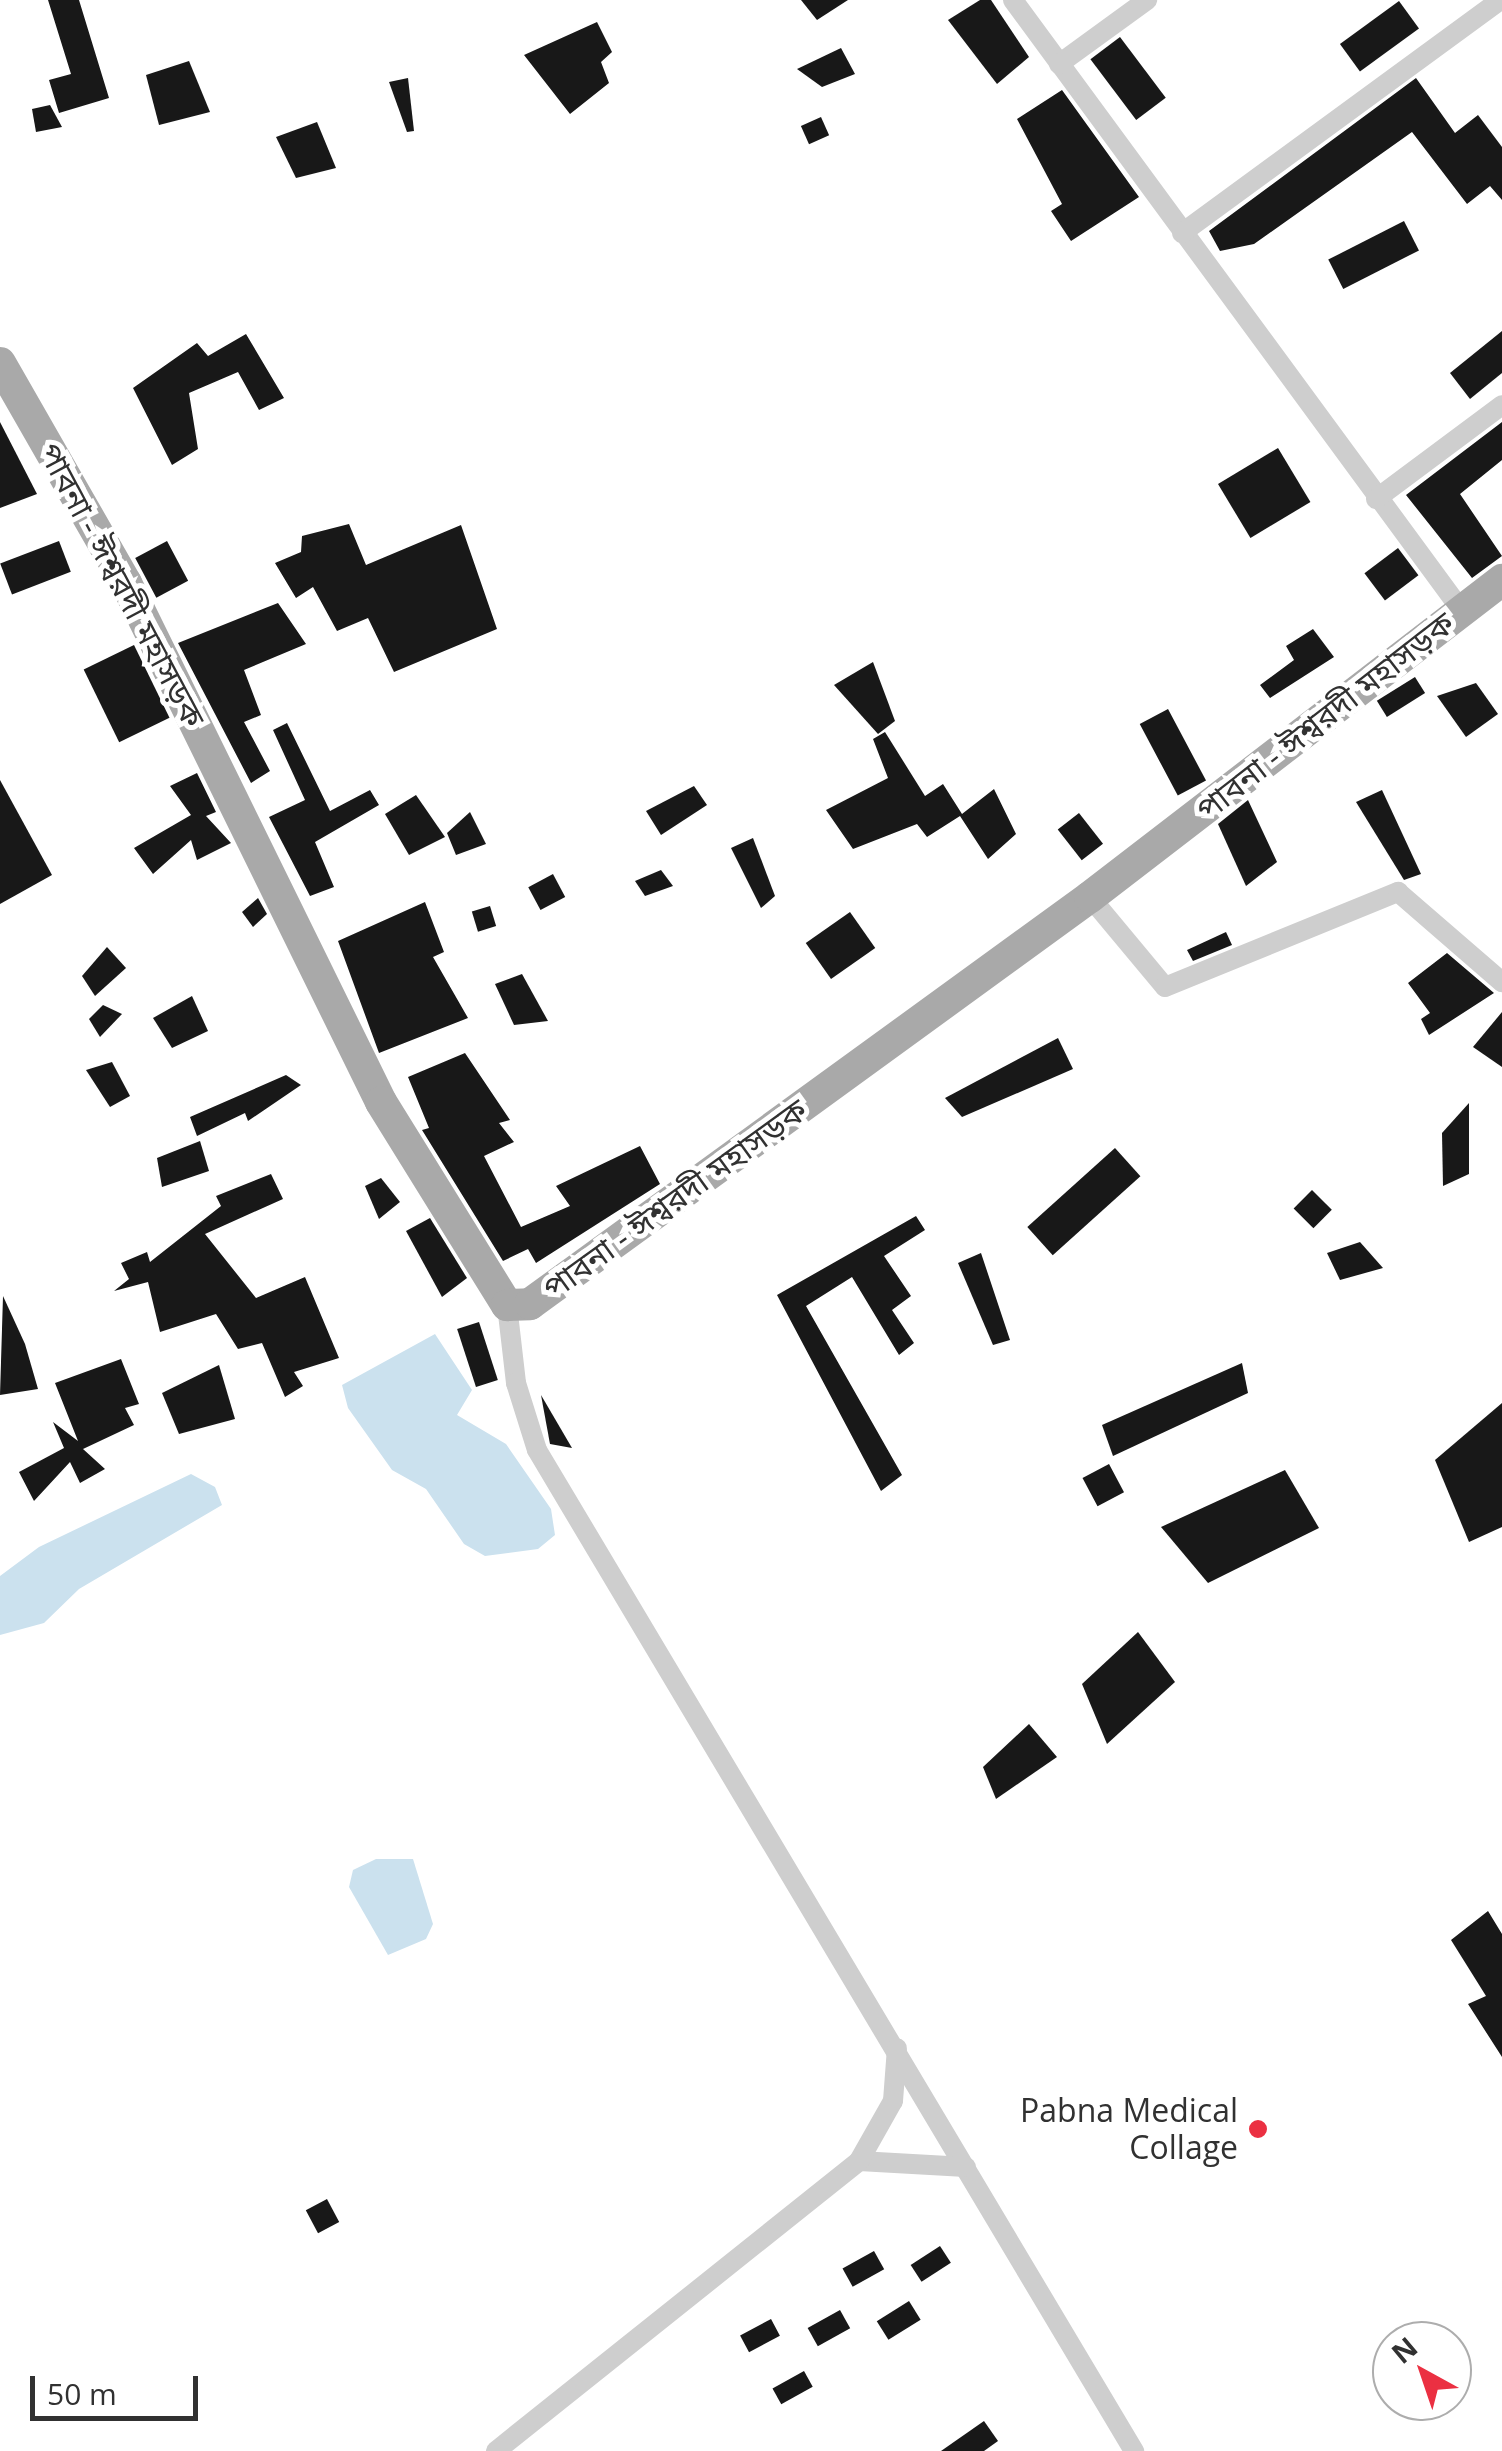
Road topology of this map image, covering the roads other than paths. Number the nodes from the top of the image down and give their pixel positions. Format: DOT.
graph roads {
  1 [pos="1013,0"];
  2 [pos="1147,0"];
  3 [pos="1500,0"];
  4 [pos="1060,64"];
  5 [pos="1182,233"];
  6 [pos="0,363"];
  7 [pos="1502,405"];
  8 [pos="1376,499"];
  9 [pos="1502,580"];
  10 [pos="1462,611"];
  11 [pos="1090,897"];
  12 [pos="1502,982"];
  13 [pos="507,1305"];
  14 [pos="897,2048"];
  15 [pos="859,2161"];
  16 [pos="966,2167"];
  17 [pos="496,2451"];
  18 [pos="1134,2451"];
  1 -- 4 [label="street"];
  2 -- 4 [label="street"];
  3 -- 5 [label="street"];
  4 -- 5 [label="street"];
  5 -- 8 [label="street"];
  6 -- 13 [label="main road, পাবনা - ঈশ্বরদী মহাসড়ক"];
  7 -- 8 [label="street"];
  8 -- 10 [label="street"];
  9 -- 10 [label="main road, পাবনা - ঈশ্বরদী মহাসড়ক"];
  10 -- 11 [label="main road, পাবনা - ঈশ্বরদী মহাসড়ক"];
  11 -- 12 [label="street"];
  11 -- 13 [label="main road, পাবনা - ঈশ্বরদী মহাসড়ক"];
  13 -- 14 [label="street"];
  14 -- 15 [label="street"];
  14 -- 16 [label="street"];
  15 -- 16 [label="street"];
  15 -- 17 [label="street"];
  16 -- 18 [label="street"];
}
